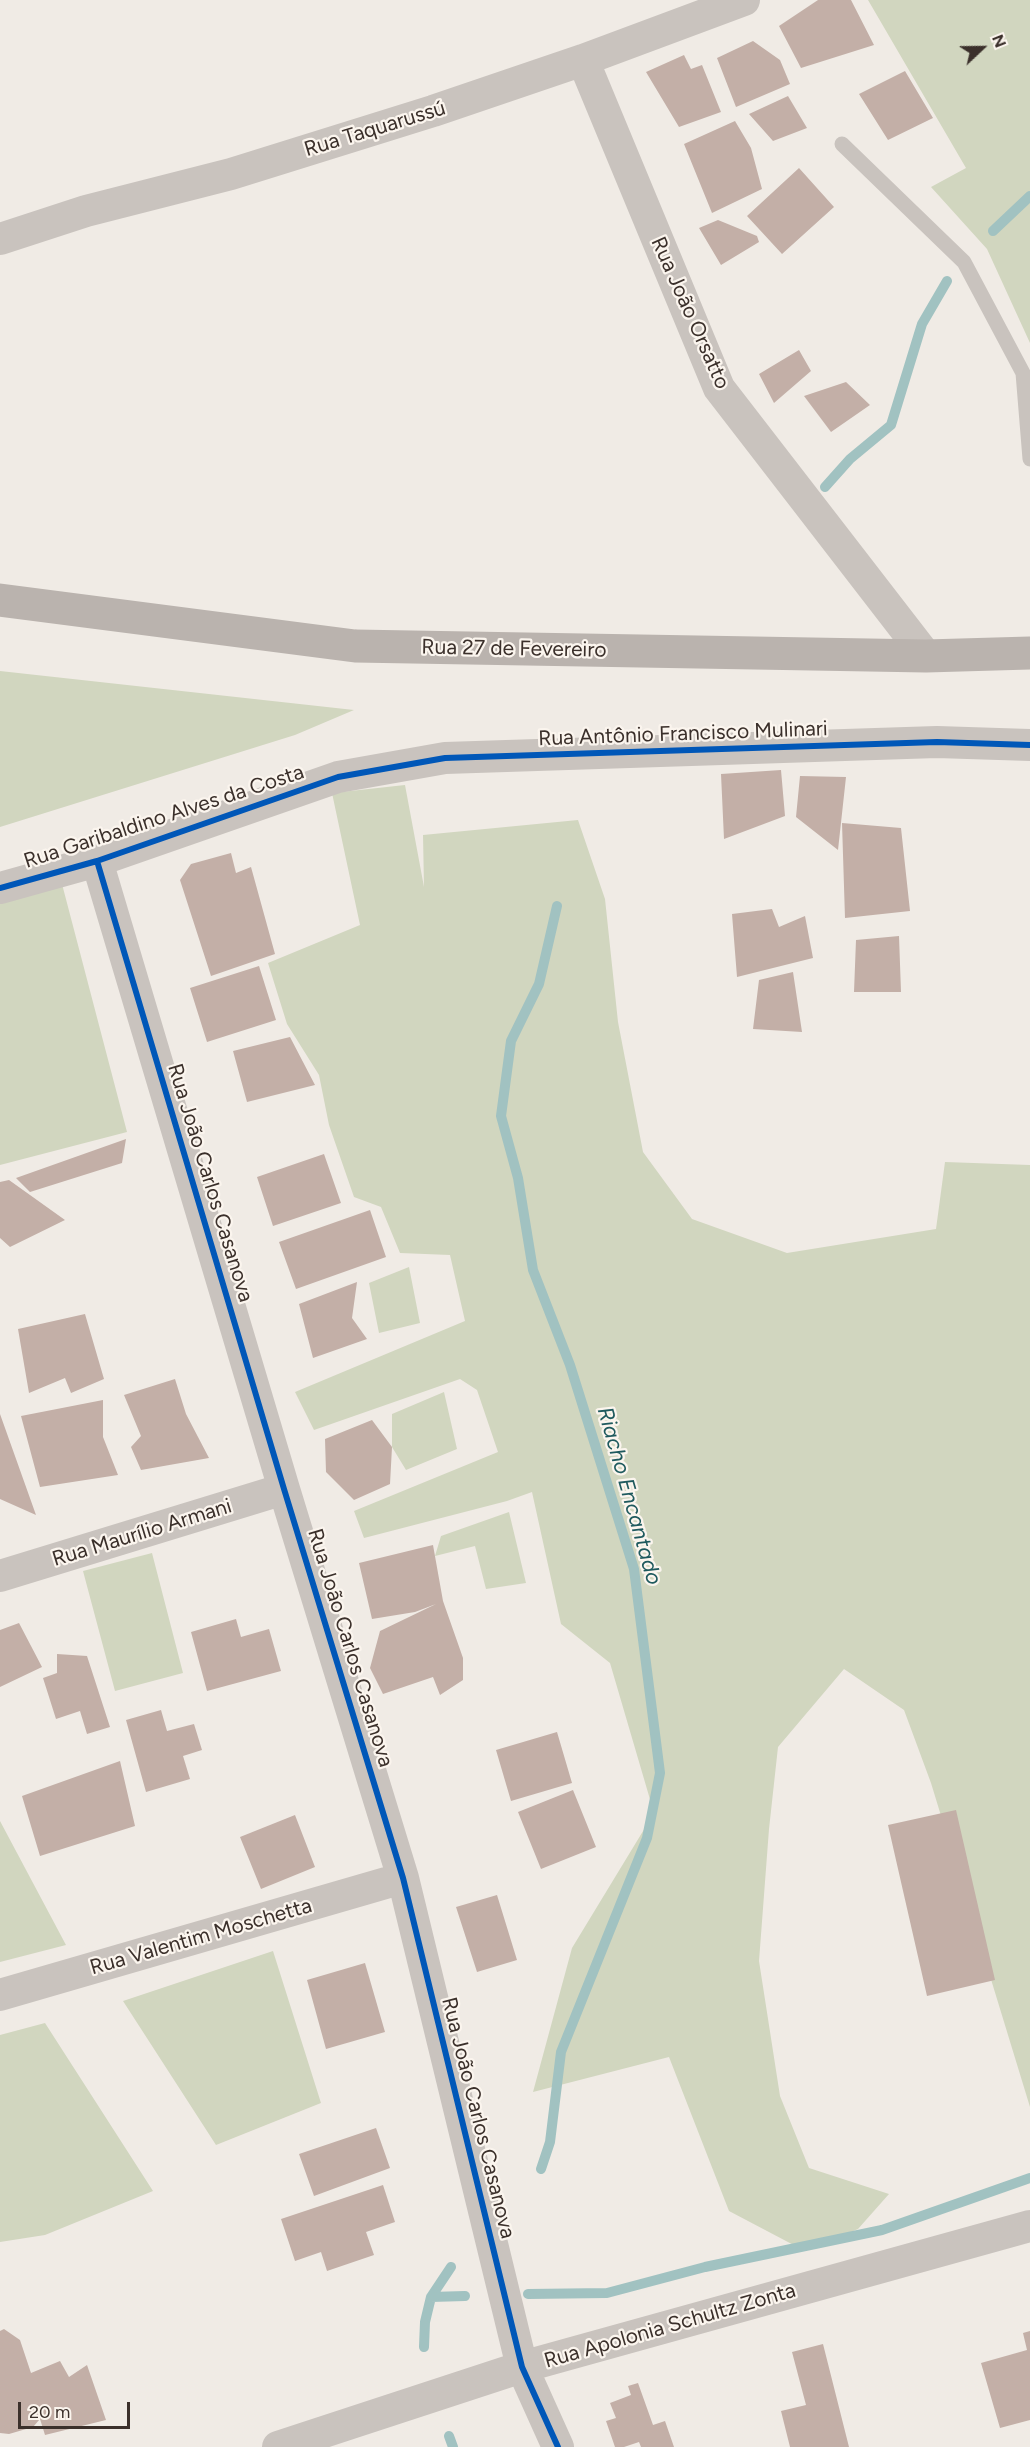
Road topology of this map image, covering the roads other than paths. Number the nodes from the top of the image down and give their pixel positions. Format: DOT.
graph roads {
  1 [pos="744,0"];
  2 [pos="583,60"];
  3 [pos="842,144"];
  4 [pos="0,239"];
  5 [pos="1030,459"];
  6 [pos="0,600"];
  7 [pos="1030,653"];
  8 [pos="926,656"];
  9 [pos="1030,745"];
  10 [pos="338,777"];
  11 [pos="97,861"];
  12 [pos="0,888"];
  13 [pos="284,1489"];
  14 [pos="0,1576"];
  15 [pos="403,1878"];
  16 [pos="0,1995"];
  17 [pos="1030,2226"];
  18 [pos="522,2367"];
  19 [pos="311,2442"];
  20 [pos="278,2447"];
  21 [pos="558,2447"];
  1 -- 2 [label="street, Rua Taquarussú"];
  2 -- 4 [label="street, Rua Taquarussú"];
  2 -- 8 [label="street, Rua João Orsatto"];
  3 -- 5 [label="lane"];
  6 -- 8 [label="main road, Rua 27 de Fevereiro"];
  7 -- 8 [label="main road, Rua 27 de Fevereiro"];
  9 -- 10 [label="street, Rua Antônio Francisco Mulinari"];
  10 -- 11 [label="street, Rua Garibaldino Alves da Costa"];
  11 -- 12 [label="street, Rua Garibaldino Alves da Costa"];
  11 -- 13 [label="street, Rua João Carlos Casanova"];
  13 -- 14 [label="street, Rua Maurílio Armani"];
  13 -- 15 [label="street, Rua João Carlos Casanova"];
  15 -- 16 [label="street, Rua Valentim Moschetta"];
  15 -- 18 [label="street, Rua João Carlos Casanova"];
  17 -- 18 [label="street, Rua Apolonia Schultz Zonta"];
  18 -- 19 [label="street, Rua Apolonia Schultz Zonta"];
  18 -- 21 [label="street, Rua João Carlos Casanova"];
  19 -- 20 [label="street, Rua Apolonia Schultz Zonta"];
}
